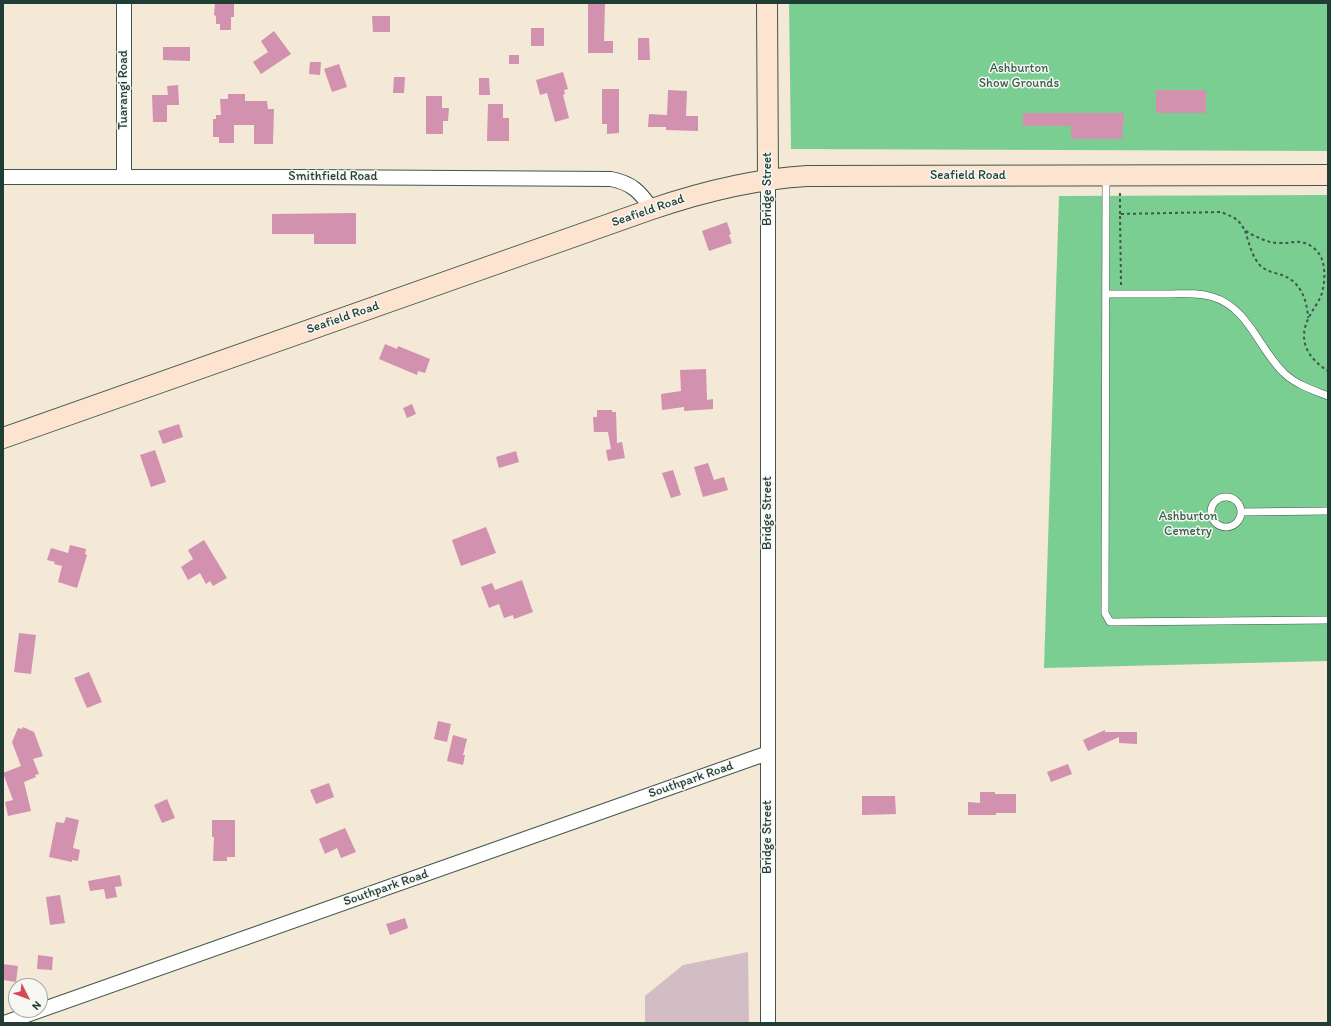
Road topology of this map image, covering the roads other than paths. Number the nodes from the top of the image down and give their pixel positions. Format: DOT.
graph roads {
  1 [pos="124,3"];
  2 [pos="767,3"];
  3 [pos="1113,175"];
  4 [pos="1328,175"];
  5 [pos="3,177"];
  6 [pos="124,177"];
  7 [pos="768,180"];
  8 [pos="652,209"];
  9 [pos="1106,294"];
  10 [pos="1328,396"];
  11 [pos="3,438"];
  12 [pos="1328,511"];
  13 [pos="1241,512"];
  14 [pos="1328,620"];
  15 [pos="768,753"];
  16 [pos="4,1023"];
  17 [pos="768,1023"];
  1 -- 6 [label="street, Tuarangi Road"];
  2 -- 7 [label="street, Bridge Street"];
  3 -- 4 [label="street, Seafield Road"];
  3 -- 7 [label="street, Seafield Road"];
  3 -- 9 [label="lane"];
  5 -- 6 [label="street, Smithfield Road"];
  6 -- 8 [label="street, Smithfield Road"];
  7 -- 8 [label="street, Seafield Road"];
  7 -- 15 [label="street, Bridge Street"];
  8 -- 11 [label="street, Seafield Road"];
  9 -- 10 [label="lane"];
  9 -- 14 [label="lane"];
  12 -- 13 [label="lane"];
  13 -- 13 [label="lane"];
  15 -- 16 [label="street, Southpark Road"];
  15 -- 17 [label="street, Bridge Street"];
}
